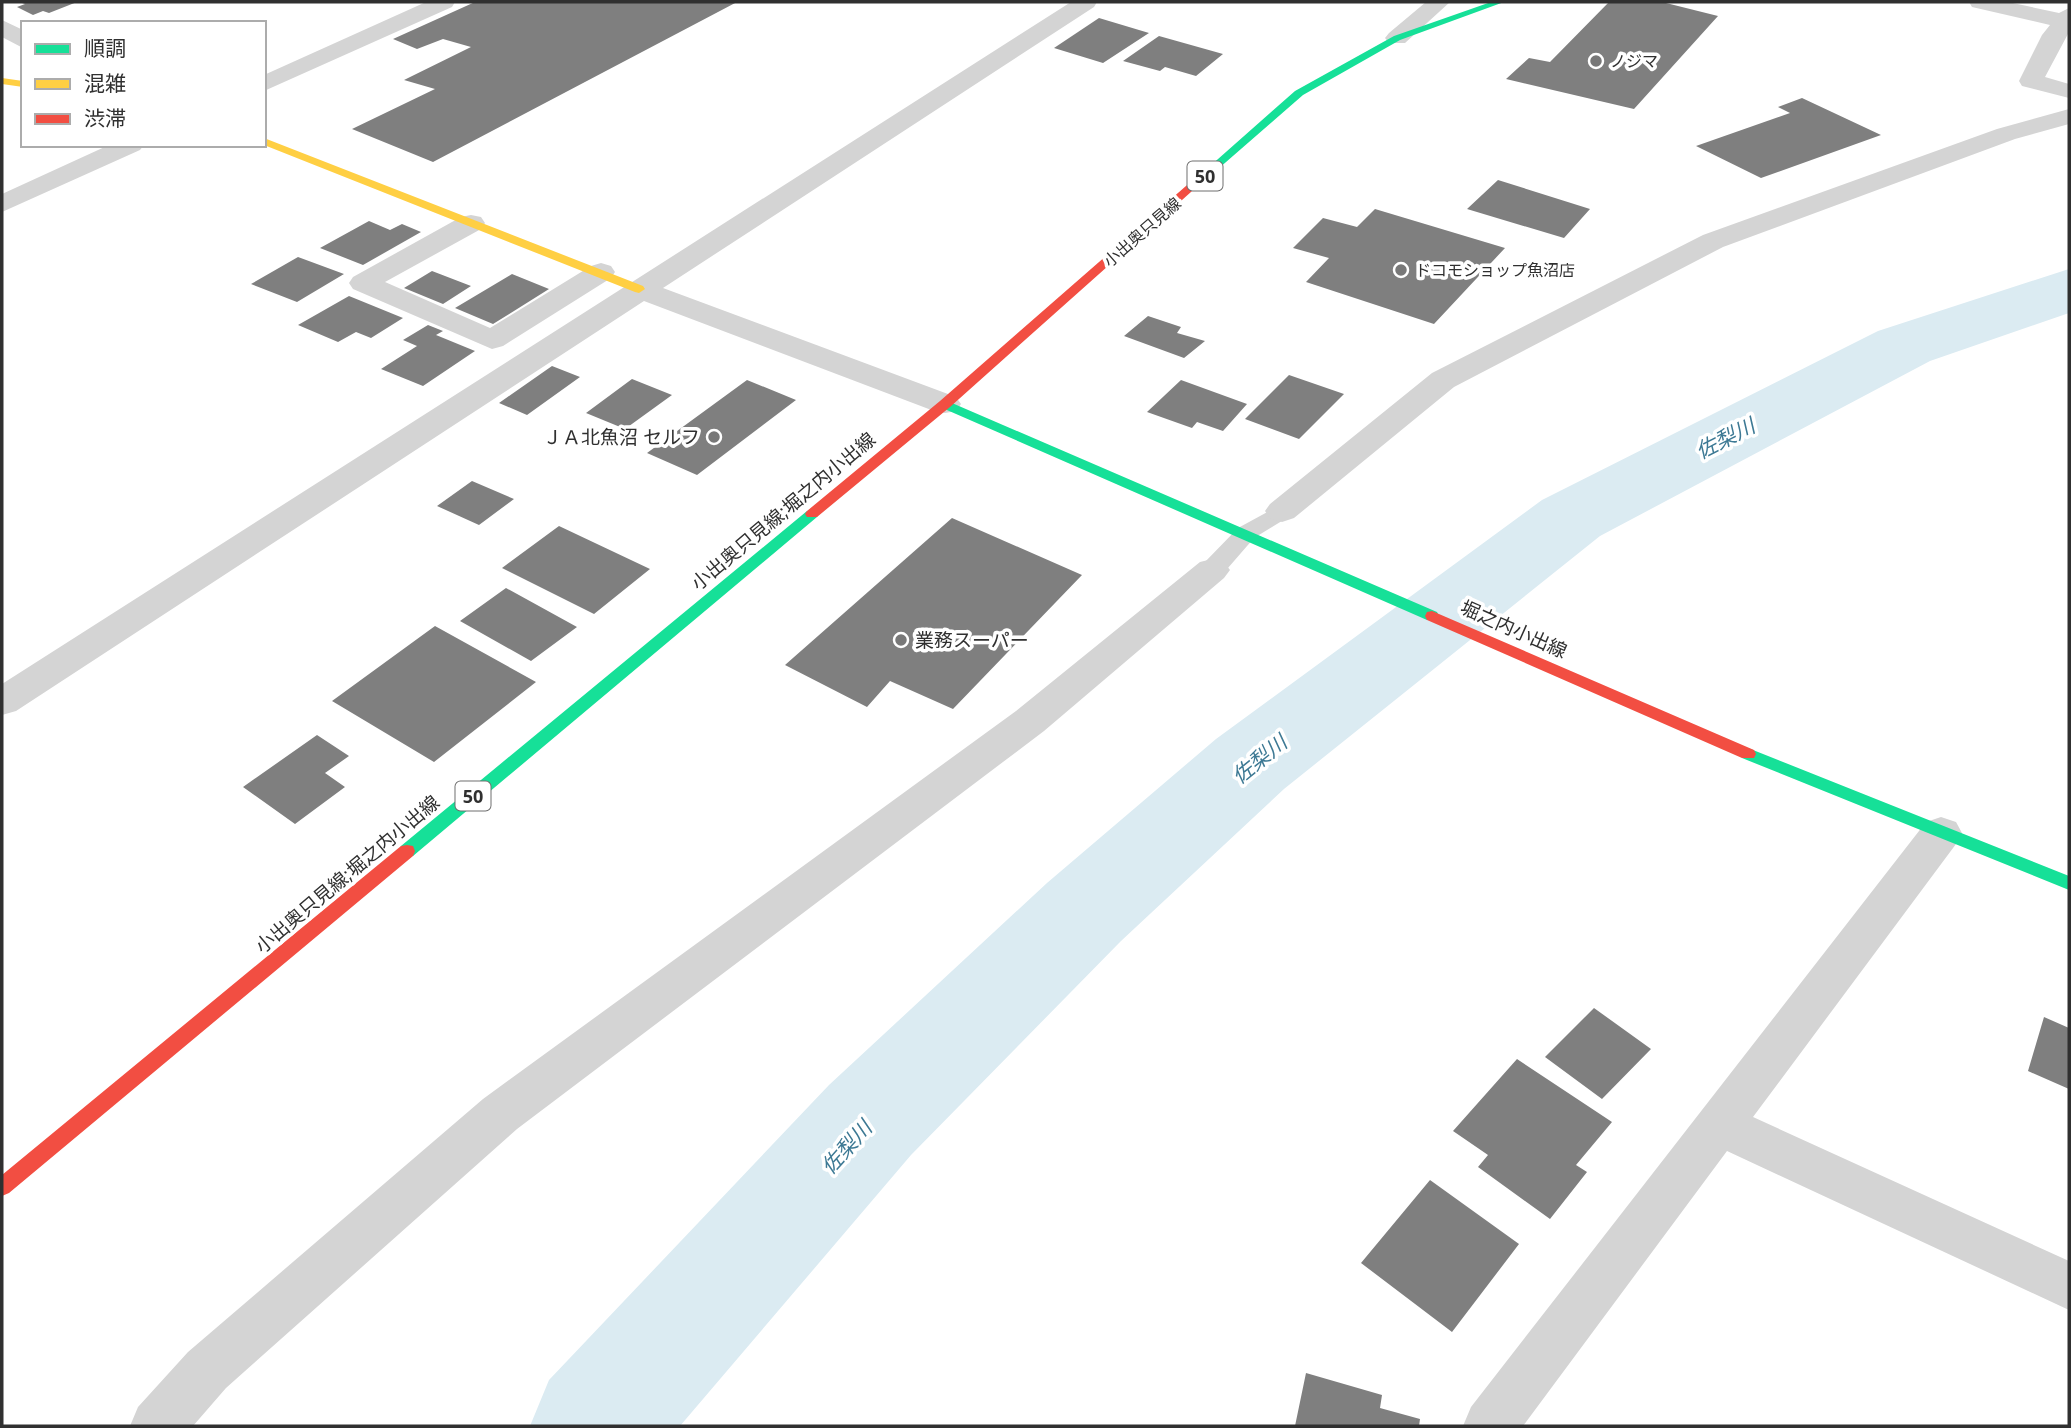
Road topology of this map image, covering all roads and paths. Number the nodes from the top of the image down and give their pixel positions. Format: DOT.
graph roads {
  1 [pos="444,2"];
  2 [pos="1086,2"];
  3 [pos="1439,2"];
  4 [pos="1499,2"];
  5 [pos="1980,2"];
  6 [pos="2068,20"];
  7 [pos="2,27"];
  8 [pos="1397,38"];
  9 [pos="21,40"];
  10 [pos="2,82"];
  11 [pos="266,83"];
  12 [pos="21,84"];
  13 [pos="2069,91"];
  14 [pos="2069,116"];
  15 [pos="266,142"];
  16 [pos="127,147"];
  17 [pos="2,204"];
  18 [pos="471,223"];
  19 [pos="601,272"];
  20 [pos="639,289"];
  21 [pos="945,404"];
  22 [pos="1282,511"];
  23 [pos="1246,533"];
  24 [pos="1212,570"];
  25 [pos="2,702"];
  26 [pos="1941,833"];
  27 [pos="2069,883"];
  28 [pos="1720,1125"];
  29 [pos="2,1187"];
  30 [pos="2069,1286"];
  31 [pos="157,1426"];
  32 [pos="1490,1426"];
  1 -- 11 [label="street"];
  2 -- 20 [label="street"];
  3 -- 8 [label="street"];
  4 -- 8 [label="main road, 小出奥只見線 / 50"];
  5 -- 6 [label="street"];
  6 -- 13 [label="street"];
  7 -- 9 [label="street"];
  8 -- 21 [label="main road, 小出奥只見線 / 50"];
  10 -- 12 [label="main road"];
  14 -- 22 [label="street"];
  15 -- 18 [label="main road"];
  16 -- 17 [label="street"];
  18 -- 19 [label="main road"];
  18 -- 19 [label="street"];
  19 -- 20 [label="main road"];
  20 -- 21 [label="street"];
  20 -- 25 [label="street"];
  21 -- 23 [label="main road, 堀之内小出線"];
  21 -- 29 [label="main road, 小出奥只見線;堀之内小出線 / 50"];
  22 -- 23 [label="lane"];
  23 -- 24 [label="lane"];
  23 -- 26 [label="main road, 堀之内小出線"];
  24 -- 31 [label="street"];
  26 -- 27 [label="main road, 堀之内小出線"];
  26 -- 28 [label="street"];
  28 -- 30 [label="street"];
  28 -- 32 [label="street"];
}
